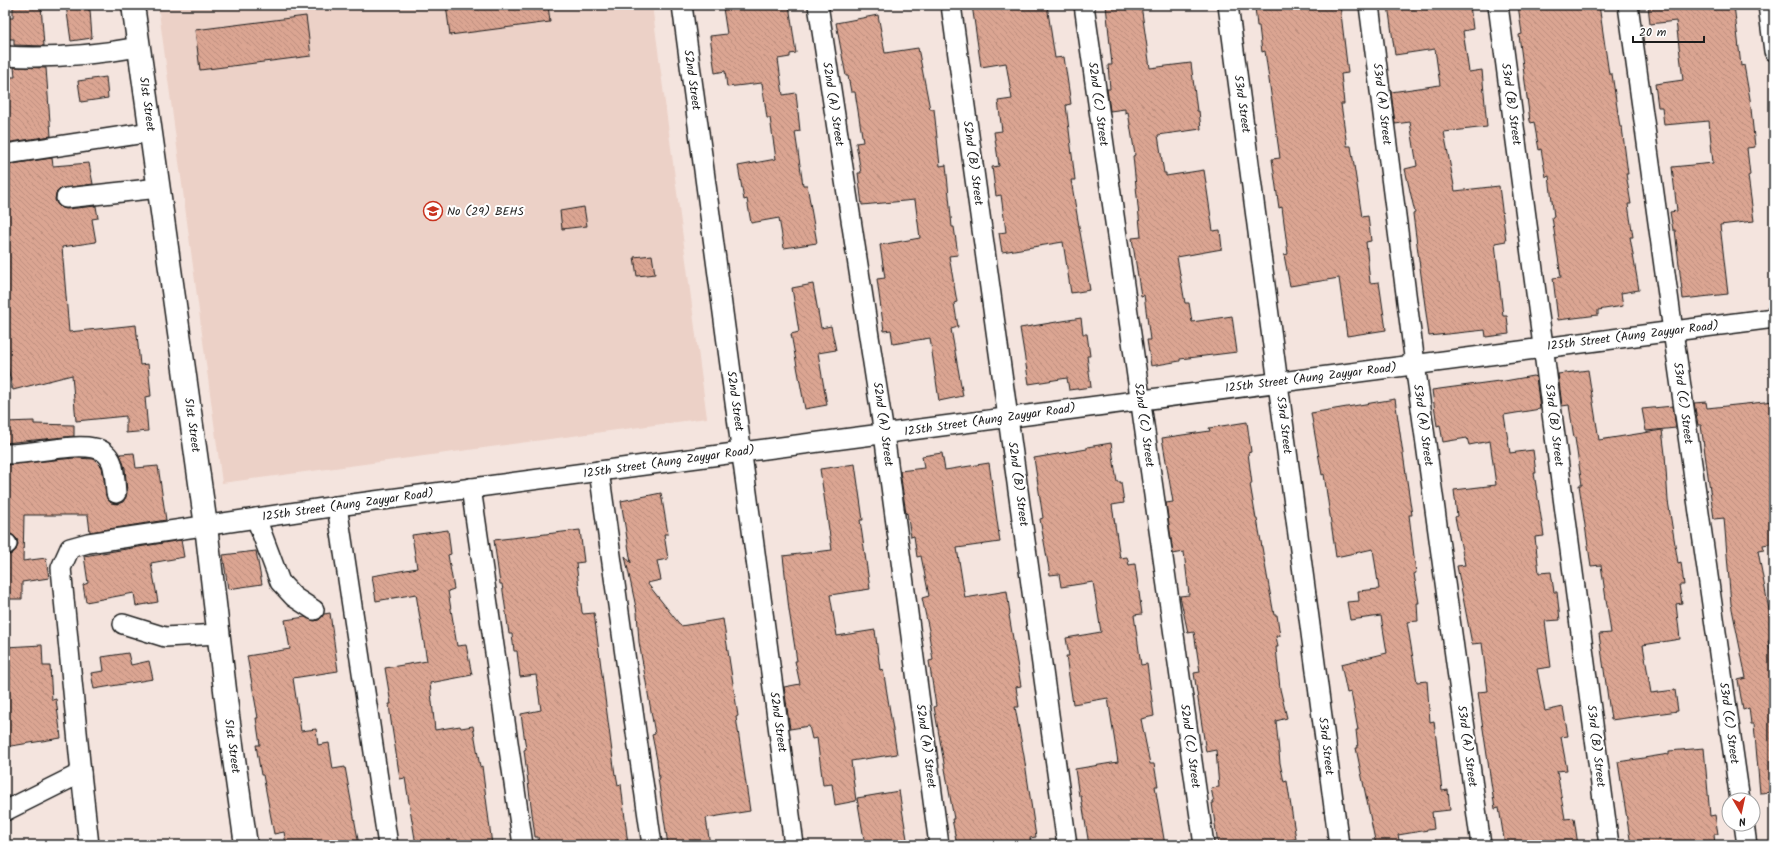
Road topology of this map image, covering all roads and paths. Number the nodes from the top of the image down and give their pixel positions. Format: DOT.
graph roads {
  1 [pos="133,5"];
  2 [pos="682,5"];
  3 [pos="818,5"];
  4 [pos="951,5"];
  5 [pos="1084,5"];
  6 [pos="1228,5"];
  7 [pos="1369,5"];
  8 [pos="1498,5"];
  9 [pos="1628,5"];
  10 [pos="1768,5"];
  11 [pos="139,47"];
  12 [pos="1774,51"];
  13 [pos="5,56"];
  14 [pos="151,132"];
  15 [pos="6,154"];
  16 [pos="159,188"];
  17 [pos="66,198"];
  18 [pos="1774,318"];
  19 [pos="1673,331"];
  20 [pos="1544,348"];
  21 [pos="1415,364"];
  22 [pos="1279,382"];
  23 [pos="1140,400"];
  24 [pos="1009,418"];
  25 [pos="884,434"];
  26 [pos="742,452"];
  27 [pos="5,454"];
  28 [pos="599,471"];
  29 [pos="471,488"];
  30 [pos="116,493"];
  31 [pos="337,506"];
  32 [pos="256,518"];
  33 [pos="206,526"];
  34 [pos="314,610"];
  35 [pos="123,624"];
  36 [pos="218,634"];
  37 [pos="80,772"];
  38 [pos="1739,792"];
  39 [pos="5,812"];
  40 [pos="1745,832"];
  41 [pos="89,845"];
  42 [pos="246,845"];
  43 [pos="388,845"];
  44 [pos="523,845"];
  45 [pos="652,845"];
  46 [pos="794,845"];
  47 [pos="939,845"];
  48 [pos="1067,845"];
  49 [pos="1204,845"];
  50 [pos="1339,845"];
  51 [pos="1481,845"];
  52 [pos="1609,845"];
  53 [pos="1747,845"];
  1 -- 11 [label="street, 51st Street"];
  2 -- 26 [label="street, 52nd Street"];
  3 -- 25 [label="street, 52nd (A) Street"];
  4 -- 24 [label="street, 52nd (B) Street"];
  5 -- 23 [label="street, 52nd (C) Street"];
  6 -- 22 [label="street, 53rd Street"];
  7 -- 21 [label="street, 53rd (A) Street"];
  8 -- 20 [label="street, 53rd (B) Street"];
  9 -- 19 [label="street, 53rd (C) Street"];
  10 -- 12 [label="street"];
  11 -- 13 [label="street"];
  11 -- 14 [label="street, 51st Street"];
  14 -- 15 [label="street"];
  14 -- 16 [label="street, 51st Street"];
  16 -- 17 [label="street"];
  16 -- 33 [label="street, 51st Street"];
  18 -- 19 [label="street, 125th Street (Aung Zayyar Road)"];
  19 -- 20 [label="street, 125th Street (Aung Zayyar Road)"];
  19 -- 38 [label="street, 53rd (C) Street"];
  20 -- 21 [label="street, 125th Street (Aung Zayyar Road)"];
  20 -- 52 [label="street, 53rd (B) Street"];
  21 -- 22 [label="street, 125th Street (Aung Zayyar Road)"];
  21 -- 51 [label="street, 53rd (A) Street"];
  22 -- 23 [label="street, 125th Street (Aung Zayyar Road)"];
  22 -- 50 [label="street, 53rd Street"];
  23 -- 24 [label="street, 125th Street (Aung Zayyar Road)"];
  23 -- 49 [label="street, 52nd (C) Street"];
  24 -- 25 [label="street, 125th Street (Aung Zayyar Road)"];
  24 -- 48 [label="street, 52nd (B) Street"];
  25 -- 26 [label="street, 125th Street (Aung Zayyar Road)"];
  25 -- 47 [label="street, 52nd (A) Street"];
  26 -- 28 [label="street, 125th Street (Aung Zayyar Road)"];
  26 -- 46 [label="street, 52nd Street"];
  27 -- 30 [label="street"];
  28 -- 29 [label="street, 125th Street (Aung Zayyar Road)"];
  28 -- 45 [label="street"];
  29 -- 31 [label="street, 125th Street (Aung Zayyar Road)"];
  29 -- 44 [label="street"];
  31 -- 32 [label="street, 125th Street (Aung Zayyar Road)"];
  31 -- 43 [label="street"];
  32 -- 33 [label="street, 125th Street (Aung Zayyar Road)"];
  32 -- 34 [label="street"];
  33 -- 36 [label="street, 51st Street"];
  33 -- 37 [label="street, 125th Street (Aung Zayyar Road)"];
  35 -- 36 [label="street"];
  36 -- 42 [label="street, 51st Street"];
  37 -- 39 [label="street"];
  37 -- 41 [label="street"];
  40 -- 53 [label="street"];
}
